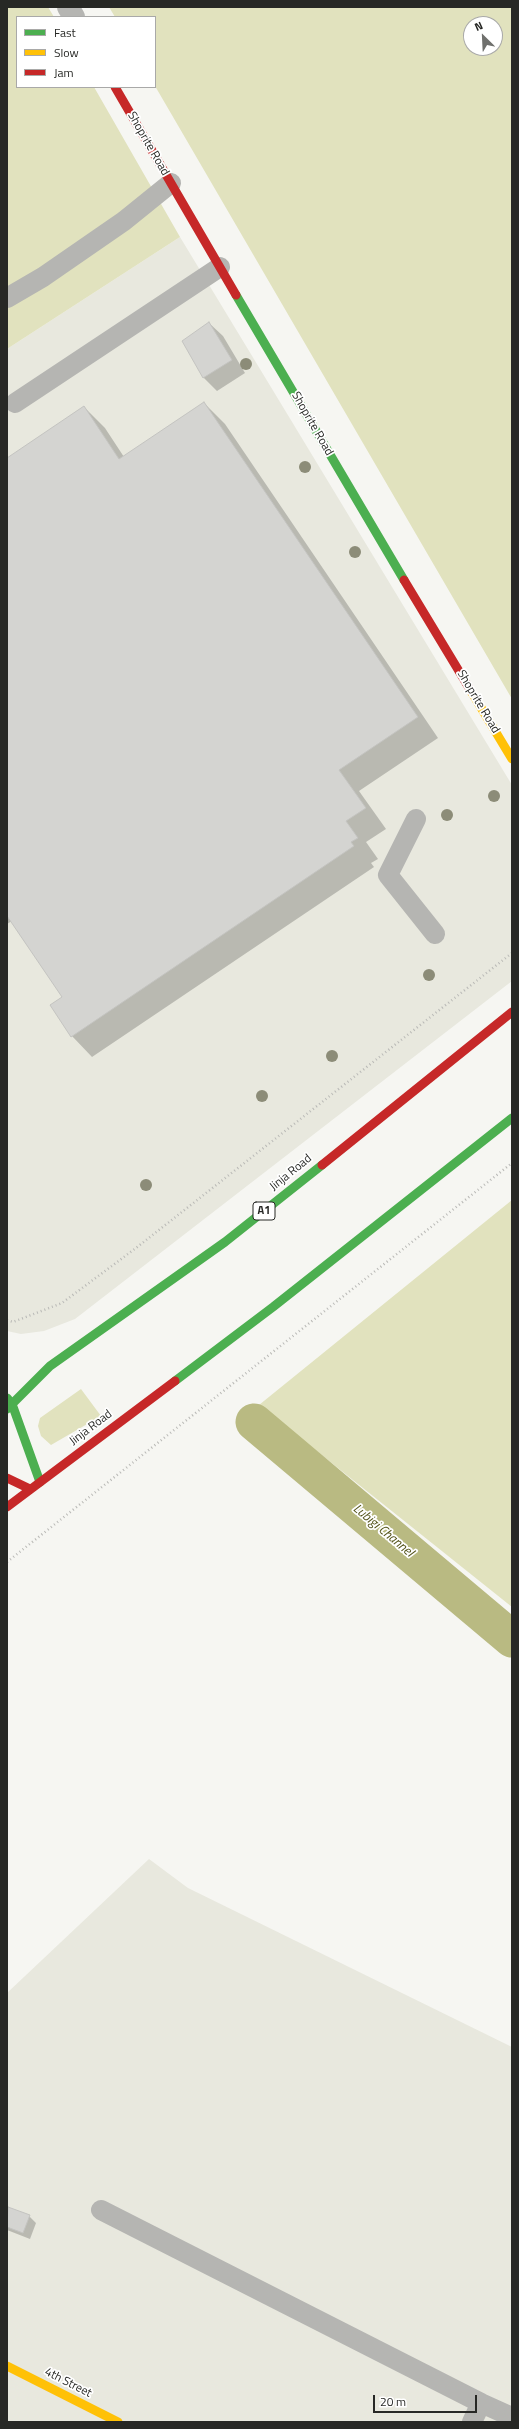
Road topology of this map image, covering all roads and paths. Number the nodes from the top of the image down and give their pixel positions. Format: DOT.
graph roads {
  1 [pos="68,7"];
  2 [pos="73,16"];
  3 [pos="116,88"];
  4 [pos="170,183"];
  5 [pos="220,267"];
  6 [pos="7,298"];
  7 [pos="15,403"];
  8 [pos="512,759"];
  9 [pos="416,819"];
  10 [pos="436,934"];
  11 [pos="512,953"];
  12 [pos="512,1012"];
  13 [pos="512,1118"];
  14 [pos="512,1163"];
  15 [pos="7,1320"];
  16 [pos="9,1404"];
  17 [pos="7,1478"];
  18 [pos="40,1482"];
  19 [pos="30,1488"];
  20 [pos="7,1507"];
  21 [pos="7,1562"];
  22 [pos="101,2210"];
  23 [pos="7,2366"];
  24 [pos="482,2403"];
  25 [pos="512,2417"];
  26 [pos="118,2422"];
  27 [pos="472,2422"];
  1 -- 2 [label="street"];
  3 -- 4 [label="main road, Shoprite Road"];
  4 -- 5 [label="main road, Shoprite Road"];
  4 -- 6 [label="lane"];
  5 -- 7 [label="lane"];
  5 -- 8 [label="main road, Shoprite Road"];
  9 -- 10 [label="lane"];
  11 -- 15 [label="path"];
  12 -- 16 [label="main road, Jinja Road / A1"];
  13 -- 18 [label="main road, Jinja Road"];
  14 -- 21 [label="path"];
  16 -- 18 [label="main road"];
  17 -- 19 [label="main road"];
  18 -- 19 [label="main road, Jinja Road"];
  19 -- 20 [label="main road, Jinja Road"];
  22 -- 24 [label="lane"];
  23 -- 26 [label="main road, 4th Street"];
  24 -- 25 [label="lane"];
  24 -- 27 [label="lane"];
}
